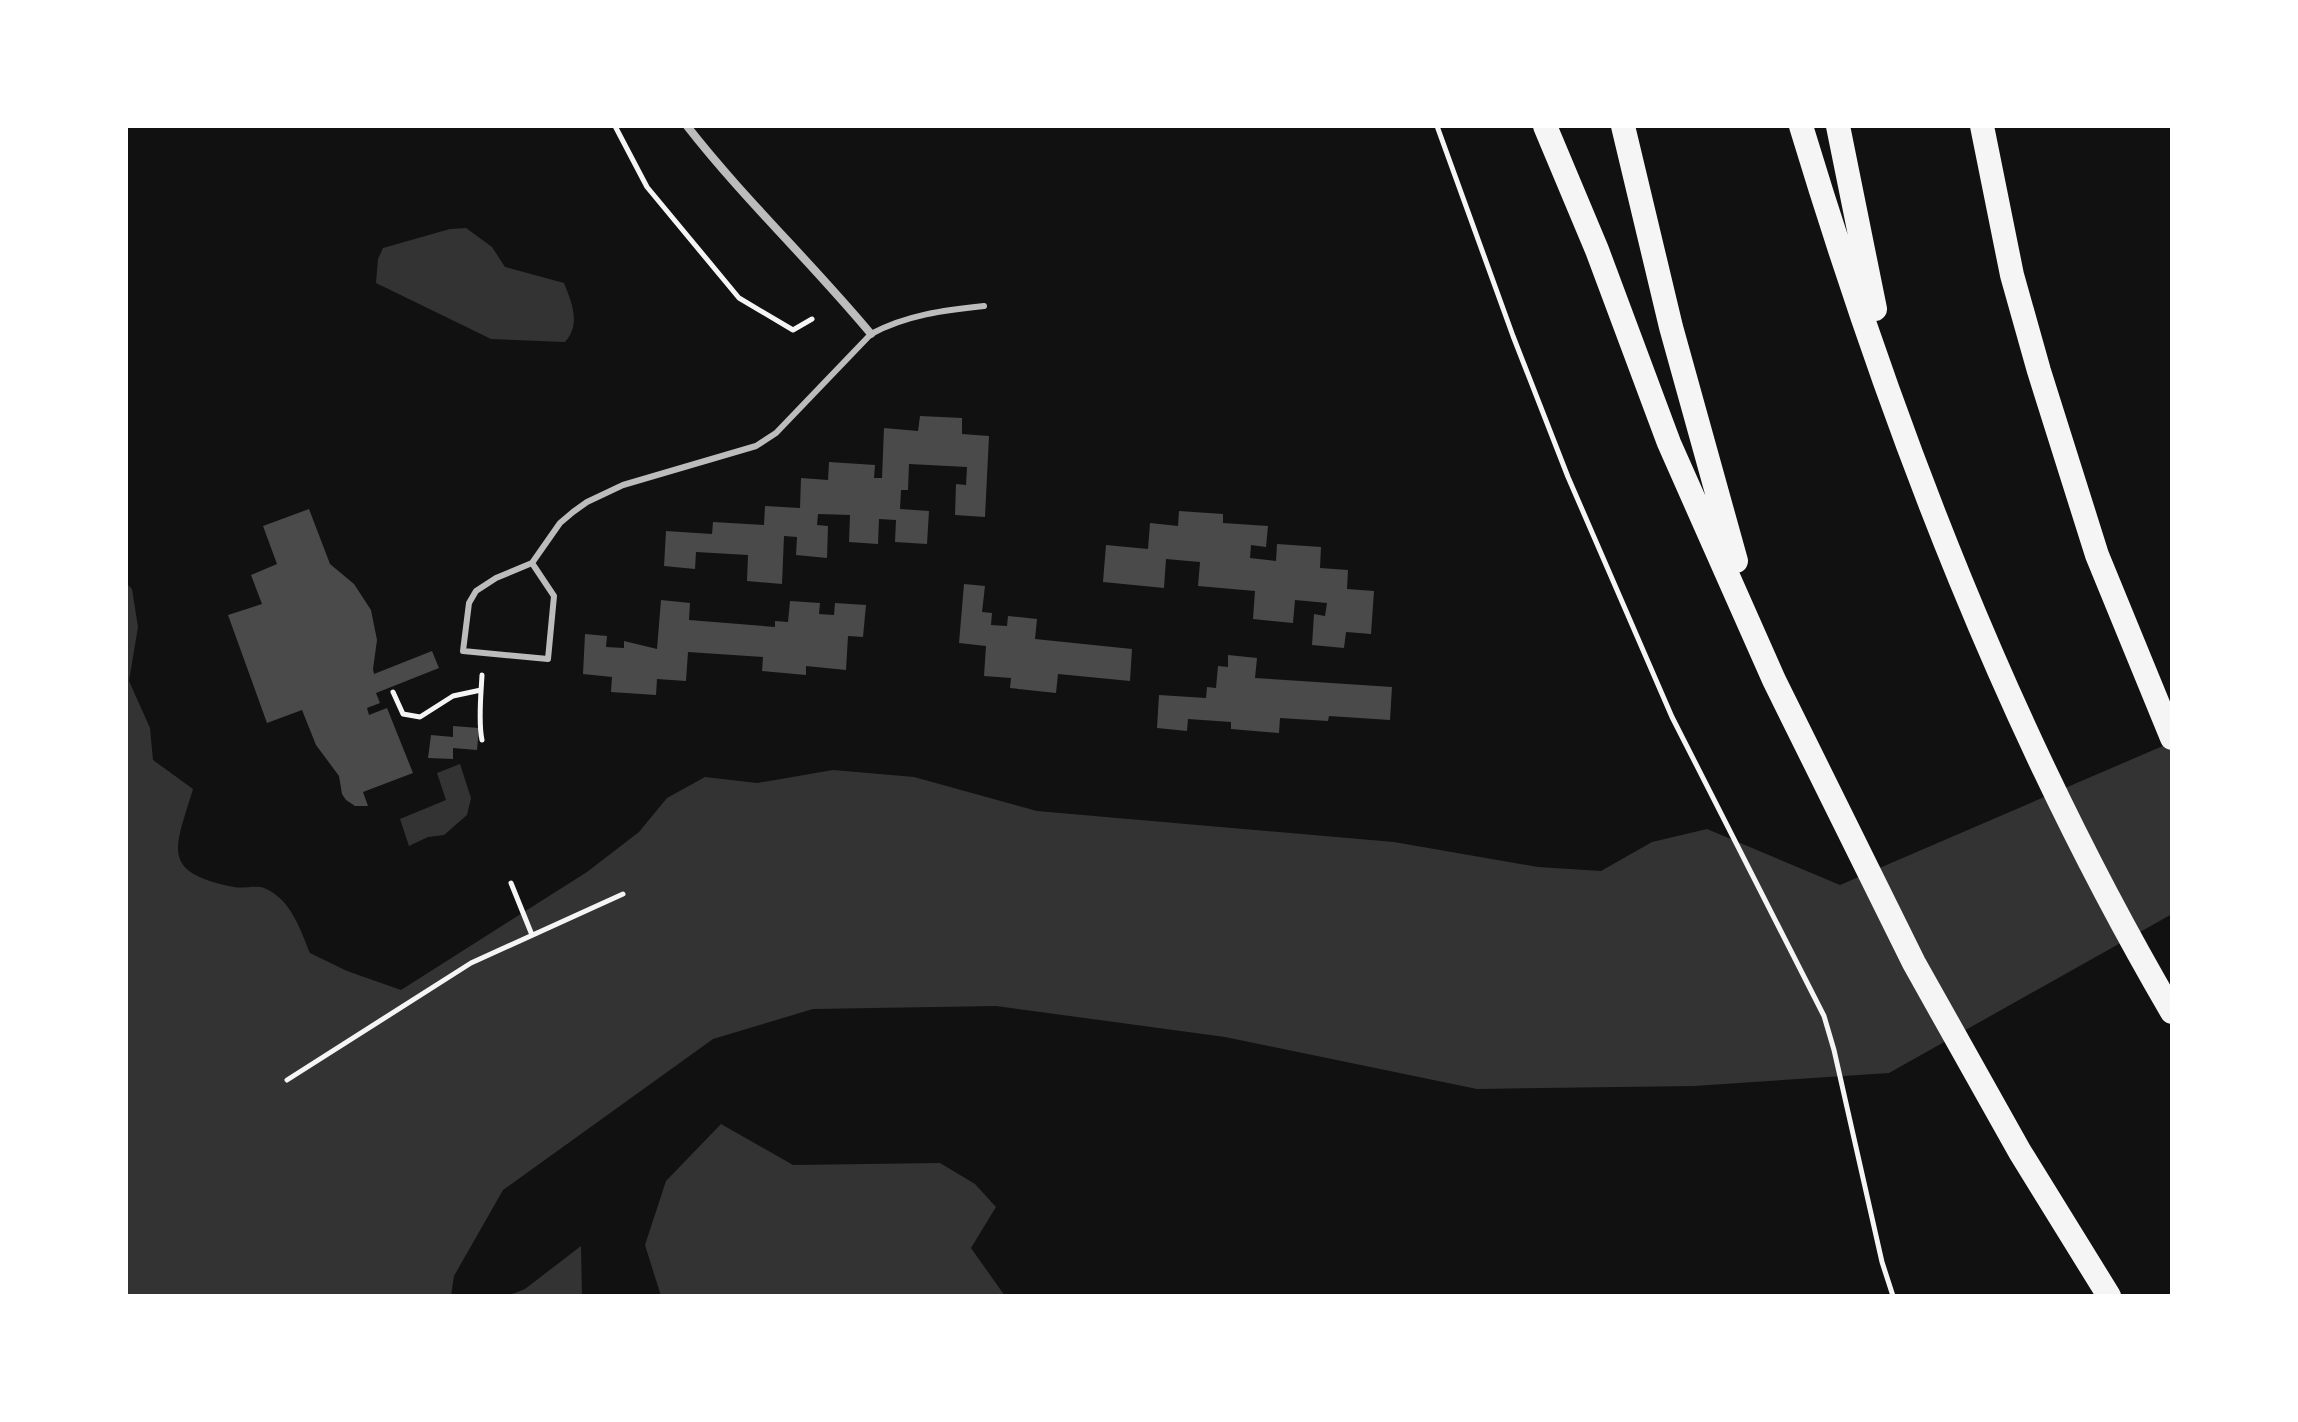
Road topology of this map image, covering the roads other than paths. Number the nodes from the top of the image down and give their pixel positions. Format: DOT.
graph roads {
  1 [pos="687,126"];
  2 [pos="1545,126"];
  3 [pos="1559,126"];
  4 [pos="1623,126"];
  5 [pos="1801,126"];
  6 [pos="1838,126"];
  7 [pos="1982,126"];
  8 [pos="1597,250"];
  9 [pos="984,306"];
  10 [pos="871,334"];
  11 [pos="1903,432"];
  12 [pos="532,563"];
  13 [pos="1774,680"];
  14 [pos="2172,738"];
  15 [pos="2172,1012"];
  16 [pos="2109,1296"];
  1 -- 10 [label="street"];
  2 -- 8 [label="highway"];
  3 -- 8 [label="highway"];
  4 -- 13 [label="highway"];
  5 -- 11 [label="highway"];
  6 -- 11 [label="highway"];
  7 -- 14 [label="highway"];
  8 -- 13 [label="highway"];
  9 -- 10 [label="lane"];
  10 -- 12 [label="lane"];
  11 -- 15 [label="highway"];
  12 -- 12 [label="lane"];
  13 -- 16 [label="highway"];
}
